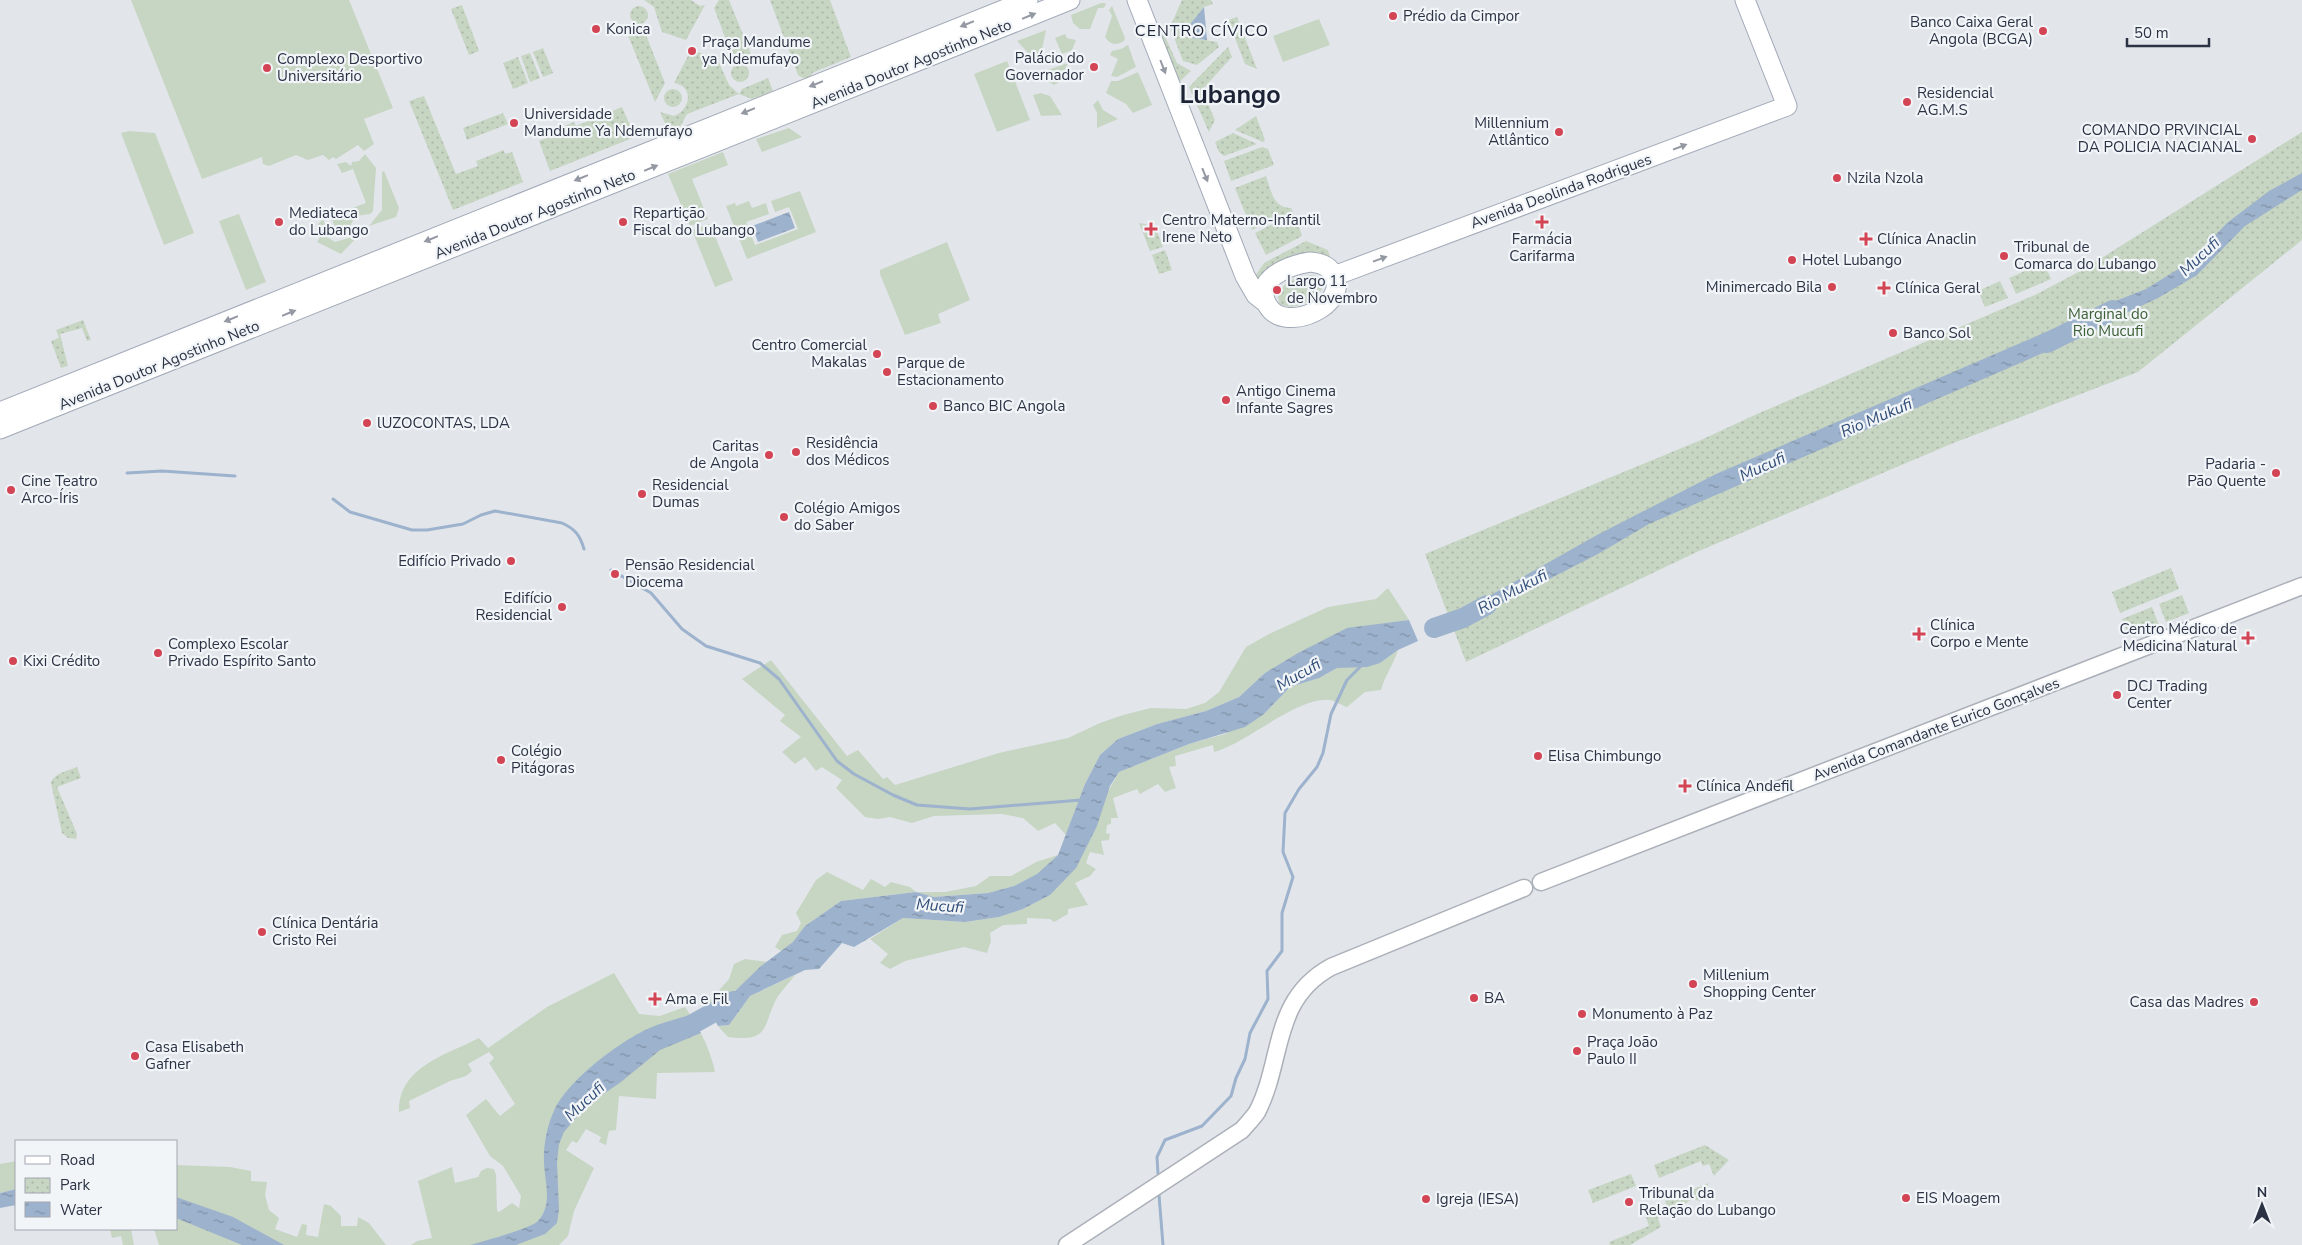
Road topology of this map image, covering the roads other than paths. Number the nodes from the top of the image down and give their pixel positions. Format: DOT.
graph roads {
  1 [pos="1028,0"];
  2 [pos="1070,0"];
  3 [pos="1137,0"];
  4 [pos="1745,0"];
  5 [pos="1334,276"];
  6 [pos="1266,302"];
  7 [pos="0,412"];
  8 [pos="0,429"];
  9 [pos="2302,586"];
  10 [pos="1542,882"];
  11 [pos="1524,888"];
  12 [pos="1067,1245"];
  1 -- 7 [label="main road, Avenida Doutor Agostinho Neto, one-way"];
  8 -- 2 [label="main road, Avenida Doutor Agostinho Neto, one-way"];
  3 -- 6 [label="main road, one-way"];
  5 -- 4 [label="main road, Avenida Deolinda Rodrigues, one-way"];
  5 -- 6 [label="main road"];
  5 -- 6 [label="main road"];
  9 -- 10 [label="main road, Avenida Comandante Eurico Gonçalves"];
  11 -- 12 [label="main road"];
}
